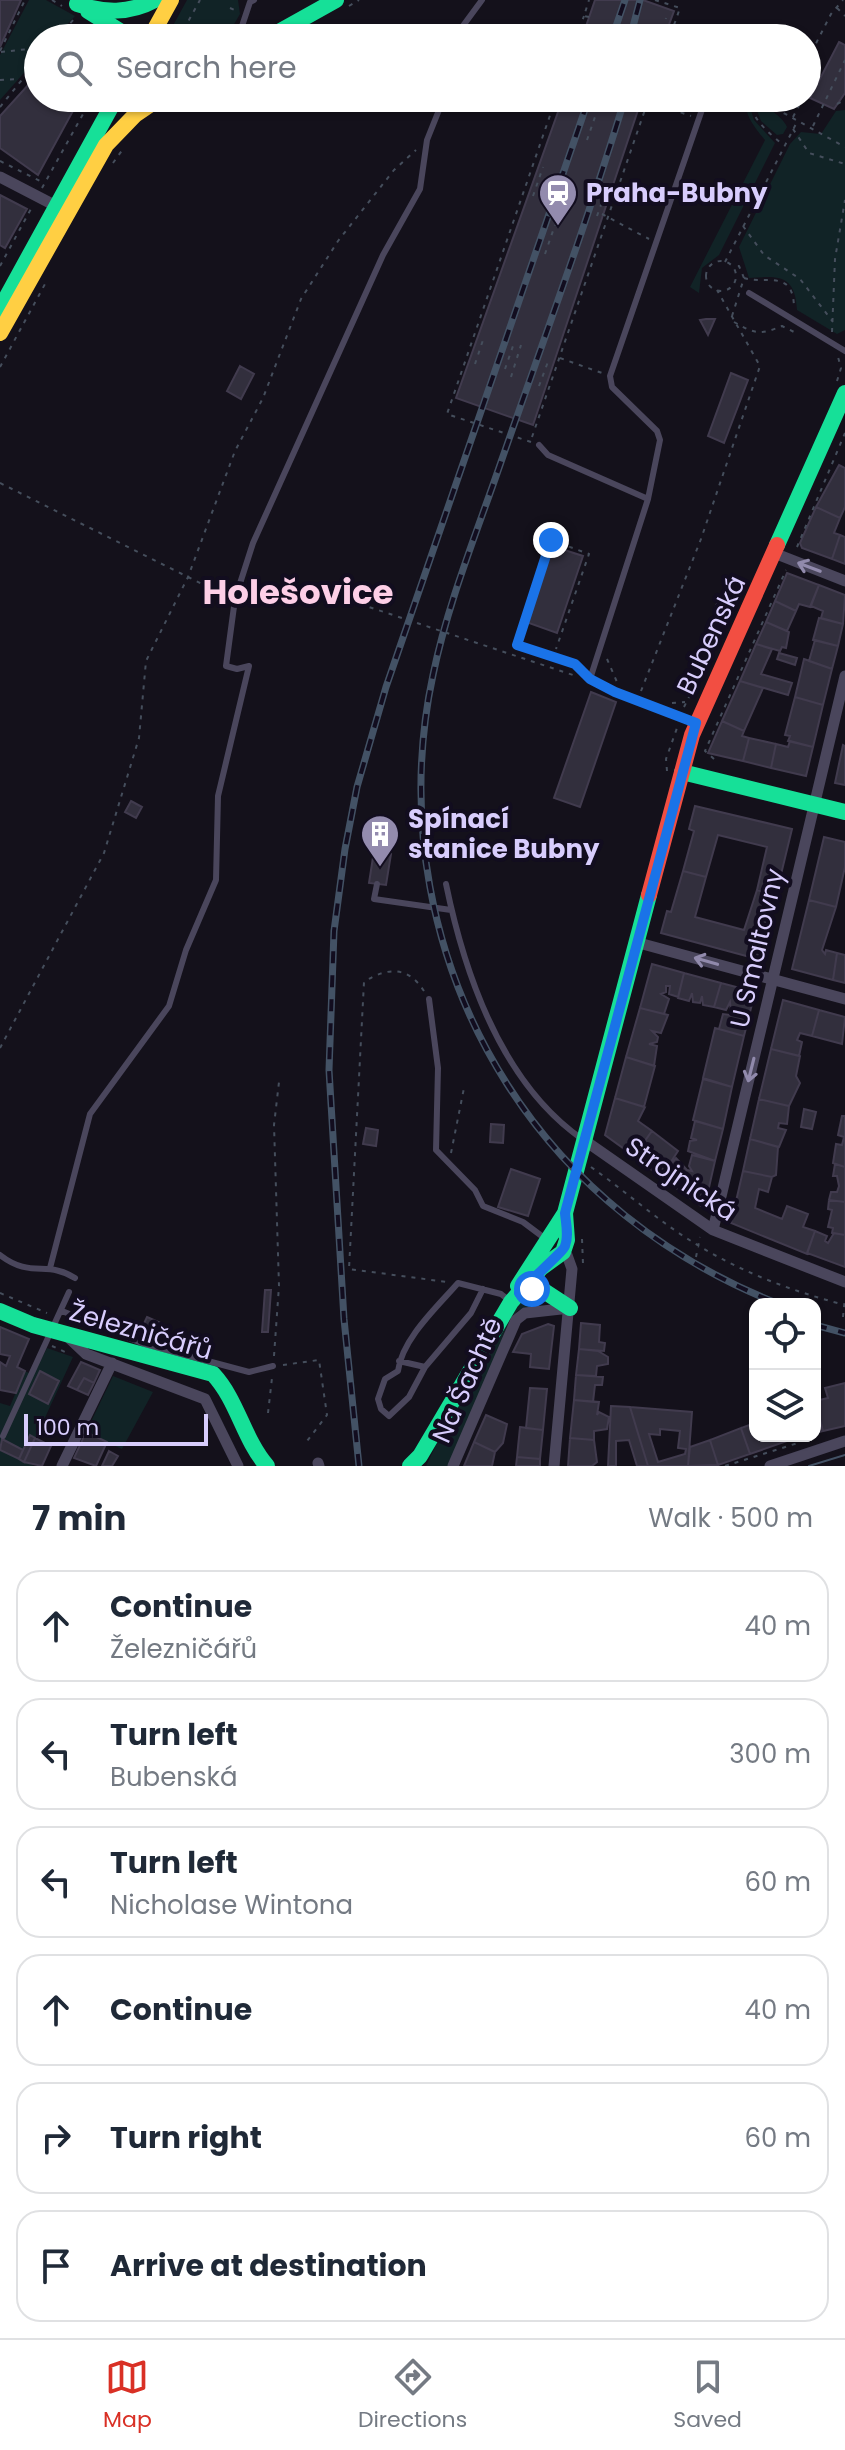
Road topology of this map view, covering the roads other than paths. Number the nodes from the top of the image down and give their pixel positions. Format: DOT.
graph roads {
  1 [pos="155,0"];
  2 [pos="171,0"];
  3 [pos="336,0"];
  4 [pos="482,0"];
  5 [pos="251,1"];
  6 [pos="73,7"];
  7 [pos="105,24"];
  8 [pos="158,24"];
  9 [pos="243,24"];
  10 [pos="293,24"];
  11 [pos="464,24"];
  12 [pos="108,112"];
  13 [pos="142,112"];
  14 [pos="438,112"];
  15 [pos="701,112"];
  16 [pos="0,177"];
  17 [pos="56,206"];
  18 [pos="749,293"];
  19 [pos="0,309"];
  20 [pos="0,333"];
  21 [pos="845,351"];
  22 [pos="845,393"];
  23 [pos="539,445"];
  24 [pos="648,499"];
  25 [pos="774,553"];
  26 [pos="845,581"];
  27 [pos="517,645"];
  28 [pos="845,676"];
  29 [pos="590,679"];
  30 [pos="696,723"];
  31 [pos="682,772"];
  32 [pos="813,805"];
  33 [pos="845,812"];
  34 [pos="377,884"];
  35 [pos="446,884"];
  36 [pos="451,910"];
  37 [pos="639,943"];
  38 [pos="772,980"];
  39 [pos="429,999"];
  40 [pos="845,999"];
  41 [pos="584,1140"];
  42 [pos="565,1213"];
  43 [pos="708,1227"];
  44 [pos="547,1240"];
  45 [pos="563,1252"];
  46 [pos="0,1255"];
  47 [pos="527,1267"];
  48 [pos="50,1268"];
  49 [pos="75,1278"];
  50 [pos="845,1282"];
  51 [pos="483,1289"];
  52 [pos="69,1292"];
  53 [pos="515,1297"];
  54 [pos="570,1308"];
  55 [pos="0,1311"];
  56 [pos="62,1311"];
  57 [pos="53,1336"];
  58 [pos="399,1361"];
  59 [pos="112,1363"];
  60 [pos="273,1366"];
  61 [pos="425,1367"];
  62 [pos="3,1436"];
  63 [pos="845,1441"];
  64 [pos="62,1466"];
  65 [pos="238,1466"];
  66 [pos="267,1466"];
  67 [pos="410,1466"];
  68 [pos="453,1466"];
  69 [pos="554,1466"];
  70 [pos="770,1466"];
  1 -- 6 [label="main road"];
  2 -- 8 [label="main road"];
  3 -- 10 [label="main road"];
  4 -- 11 [label="lane"];
  5 -- 9 [label="lane"];
  6 -- 7 [label="main road"];
  12 -- 17 [label="main road"];
  13 -- 20 [label="main road"];
  14 -- 48 [label="lane"];
  15 -- 24 [label="lane"];
  16 -- 17 [label="street"];
  17 -- 19 [label="main road"];
  18 -- 21 [label="lane"];
  22 -- 25 [label="main road, Bubenská"];
  23 -- 24 [label="lane"];
  24 -- 29 [label="lane"];
  26 -- 25 [label="street, one-way"];
  25 -- 30 [label="main road, Bubenská"];
  27 -- 29 [label="lane"];
  28 -- 32 [label="street, U Smaltovny"];
  29 -- 30 [label="lane"];
  30 -- 31 [label="main road, Bubenská"];
  31 -- 32 [label="main road"];
  31 -- 37 [label="main road, Bubenská"];
  32 -- 33 [label="main road"];
  32 -- 38 [label="street, U Smaltovny"];
  34 -- 36 [label="lane"];
  35 -- 36 [label="lane"];
  36 -- 41 [label="lane"];
  38 -- 37 [label="street, one-way"];
  37 -- 41 [label="main road, Bubenská"];
  38 -- 40 [label="street"];
  38 -- 43 [label="street, U Smaltovny, one-way"];
  39 -- 44 [label="lane"];
  41 -- 42 [label="main road, Bubenská"];
  41 -- 43 [label="street, Strojnická"];
  42 -- 44 [label="main road"];
  42 -- 45 [label="main road, Bubenská"];
  43 -- 50 [label="street, Strojnická"];
  44 -- 47 [label="main road"];
  45 -- 47 [label="street"];
  45 -- 53 [label="main road"];
  45 -- 54 [label="street, Bubenská"];
  46 -- 48 [label="lane"];
  47 -- 53 [label="main road"];
  48 -- 49 [label="lane"];
  51 -- 53 [label="lane"];
  51 -- 58 [label="lane"];
  51 -- 61 [label="lane"];
  52 -- 56 [label="lane"];
  53 -- 54 [label="main road"];
  53 -- 67 [label="main road"];
  54 -- 68 [label="street, Na Šachtě"];
  54 -- 69 [label="street, Bubenská"];
  55 -- 57 [label="main road, Železničářů"];
  56 -- 57 [label="lane"];
  56 -- 60 [label="lane"];
  57 -- 59 [label="street"];
  57 -- 62 [label="lane"];
  57 -- 66 [label="main road, Železničářů"];
  58 -- 61 [label="lane"];
  58 -- 61 [label="lane"];
  59 -- 64 [label="street"];
  59 -- 65 [label="street"];
  63 -- 70 [label="street"];
}
